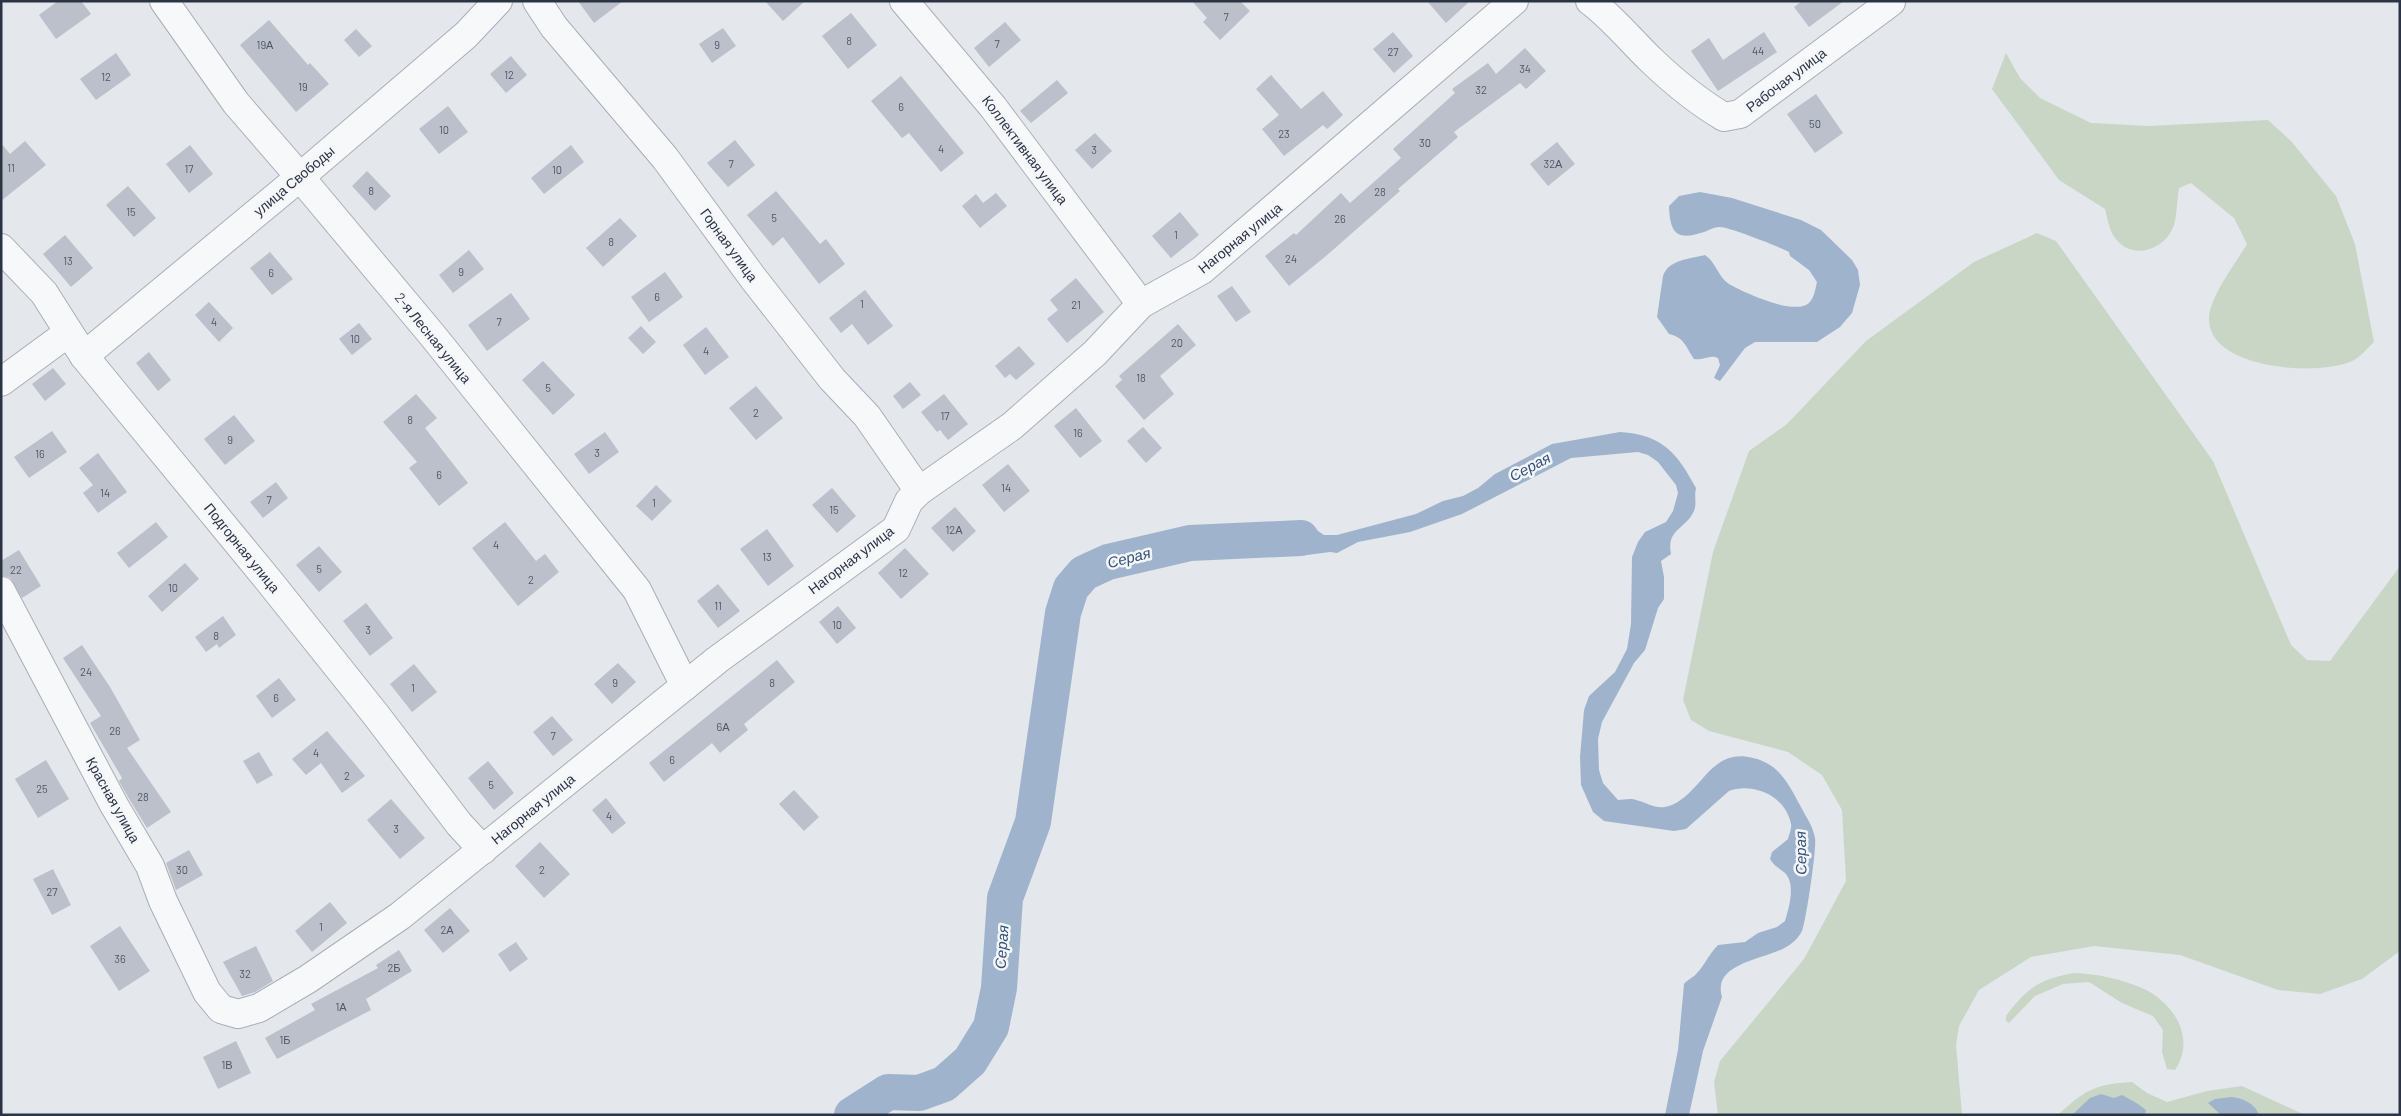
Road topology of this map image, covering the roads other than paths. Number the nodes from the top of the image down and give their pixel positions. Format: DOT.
graph roads {
  1 [pos="164,1"];
  2 [pos="498,1"];
  3 [pos="537,1"];
  4 [pos="904,1"];
  5 [pos="1514,1"];
  6 [pos="1590,1"];
  7 [pos="1891,2"];
  8 [pos="300,177"];
  9 [pos="1,248"];
  10 [pos="1141,304"];
  11 [pos="68,333"];
  12 [pos="84,356"];
  13 [pos="1,382"];
  14 [pos="919,491"];
  15 [pos="1,591"];
  16 [pos="685,686"];
  17 [pos="482,850"];
  18 [pos="221,1010"];
  1 -- 8 [label="street, 2-я Лесная улица"];
  2 -- 8 [label="street, улица Свободы"];
  3 -- 14 [label="street, Горная улица"];
  4 -- 10 [label="street, Коллективная улица"];
  5 -- 10 [label="street, Нагорная улица"];
  6 -- 7 [label="street, Рабочая улица"];
  8 -- 12 [label="street, улица Свободы"];
  8 -- 16 [label="street, 2-я Лесная улица"];
  9 -- 11 [label="street, Подгорная улица"];
  10 -- 14 [label="street, Нагорная улица"];
  11 -- 12 [label="street, Подгорная улица"];
  11 -- 13 [label="street"];
  12 -- 17 [label="street, Подгорная улица"];
  14 -- 16 [label="street, Нагорная улица"];
  15 -- 18 [label="street, Красная улица"];
  16 -- 17 [label="street, Нагорная улица"];
  17 -- 18 [label="street, Нагорная улица"];
}
